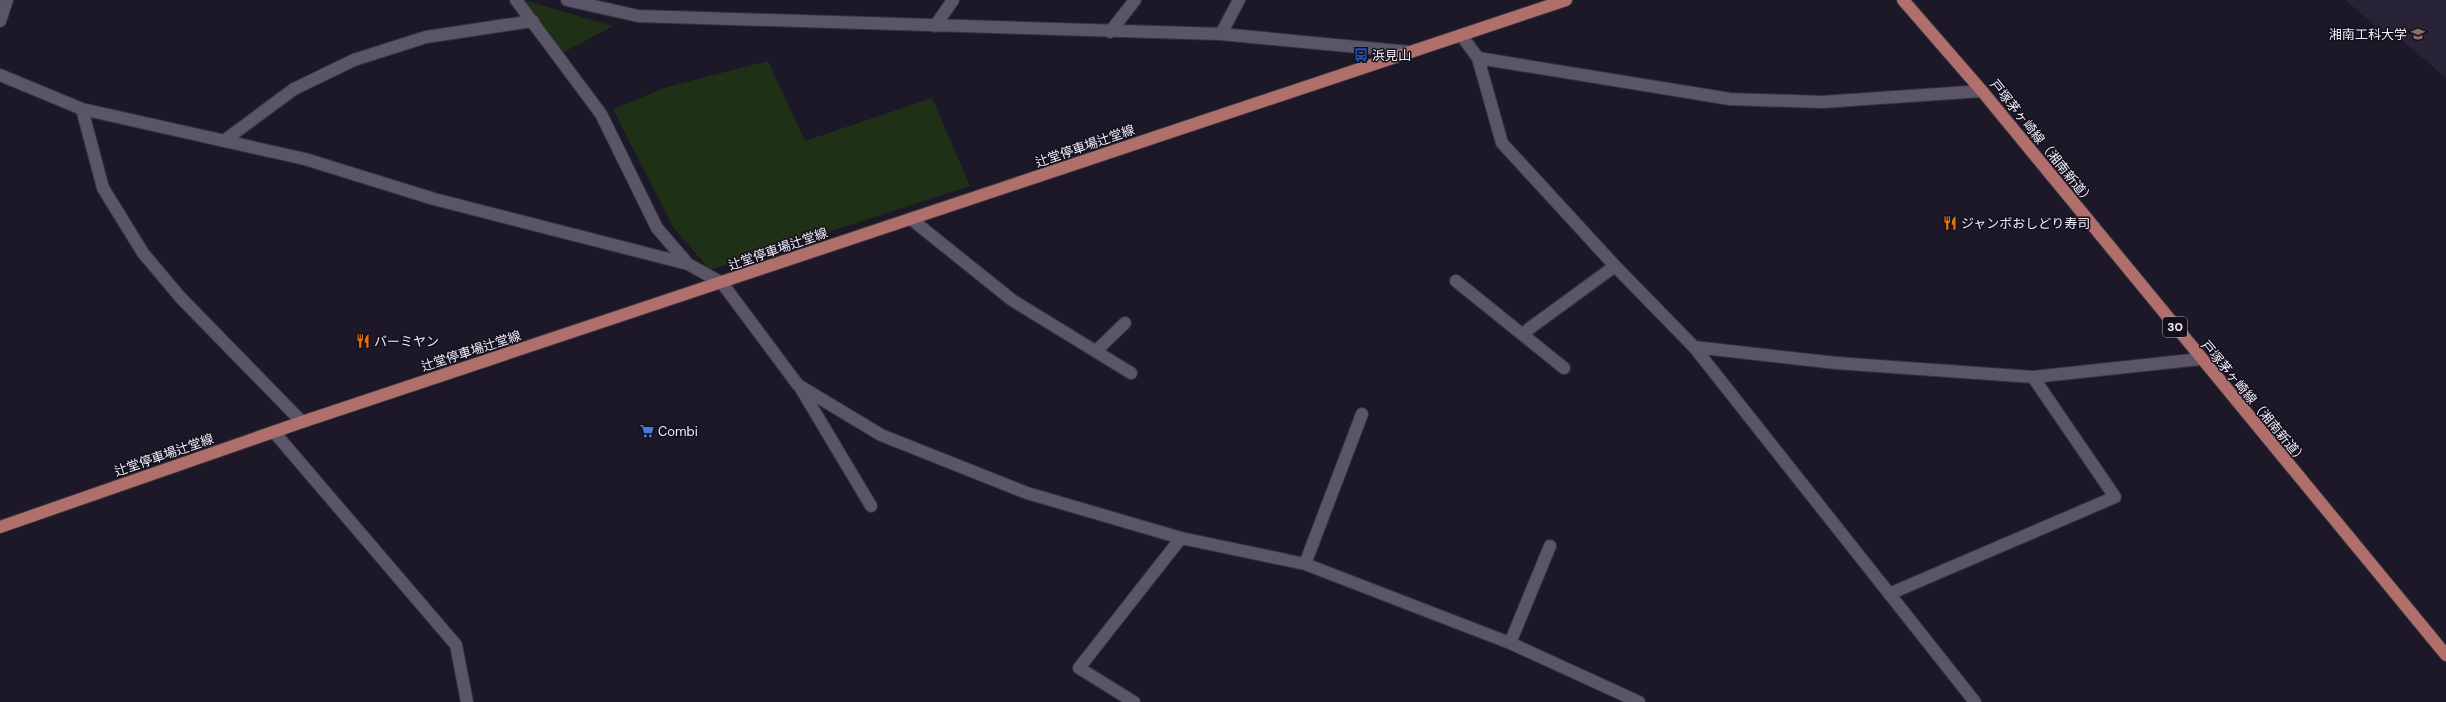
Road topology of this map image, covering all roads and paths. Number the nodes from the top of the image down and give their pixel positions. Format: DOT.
graph roads {
  1 [pos="7,0"];
  2 [pos="516,0"];
  3 [pos="567,0"];
  4 [pos="953,0"];
  5 [pos="1135,0"];
  6 [pos="1240,0"];
  7 [pos="1566,0"];
  8 [pos="1903,0"];
  9 [pos="0,21"];
  10 [pos="533,21"];
  11 [pos="935,26"];
  12 [pos="1110,32"];
  13 [pos="1221,34"];
  14 [pos="1461,35"];
  15 [pos="1410,52"];
  16 [pos="1478,58"];
  17 [pos="0,75"];
  18 [pos="1982,90"];
  19 [pos="82,109"];
  20 [pos="225,140"];
  21 [pos="911,219"];
  22 [pos="688,264"];
  23 [pos="1615,266"];
  24 [pos="1456,280"];
  25 [pos="722,283"];
  26 [pos="1125,323"];
  27 [pos="1522,334"];
  28 [pos="1694,347"];
  29 [pos="1096,351"];
  30 [pos="2201,359"];
  31 [pos="1564,368"];
  32 [pos="1131,373"];
  33 [pos="2033,377"];
  34 [pos="798,385"];
  35 [pos="1362,414"];
  36 [pos="302,422"];
  37 [pos="274,432"];
  38 [pos="872,506"];
  39 [pos="0,527"];
  40 [pos="1181,538"];
  41 [pos="1550,546"];
  42 [pos="1305,564"];
  43 [pos="1889,594"];
  44 [pos="1510,643"];
  45 [pos="2446,655"];
  46 [pos="467,702"];
  47 [pos="1134,702"];
  48 [pos="1639,702"];
  49 [pos="1975,702"];
  1 -- 9 [label="street"];
  2 -- 10 [label="street"];
  3 -- 11 [label="street"];
  4 -- 11 [label="street"];
  5 -- 12 [label="street"];
  6 -- 13 [label="street"];
  7 -- 14 [label="main road, 辻堂停車場辻堂線"];
  8 -- 18 [label="main road, 戸塚茅ヶ崎線（湘南新道） / 30"];
  10 -- 20 [label="street"];
  10 -- 22 [label="street"];
  11 -- 12 [label="street"];
  12 -- 13 [label="street"];
  13 -- 15 [label="street"];
  14 -- 15 [label="main road, 辻堂停車場辻堂線"];
  14 -- 16 [label="street"];
  15 -- 21 [label="main road, 辻堂停車場辻堂線"];
  16 -- 18 [label="street"];
  16 -- 23 [label="street"];
  17 -- 19 [label="street"];
  18 -- 30 [label="main road, 戸塚茅ヶ崎線（湘南新道） / 30"];
  19 -- 20 [label="street"];
  19 -- 36 [label="street"];
  20 -- 22 [label="street"];
  21 -- 25 [label="main road, 辻堂停車場辻堂線"];
  21 -- 29 [label="street"];
  22 -- 25 [label="street"];
  23 -- 27 [label="street"];
  23 -- 28 [label="street"];
  24 -- 27 [label="street"];
  25 -- 34 [label="street"];
  25 -- 36 [label="main road, 辻堂停車場辻堂線"];
  26 -- 29 [label="street"];
  27 -- 31 [label="street"];
  28 -- 33 [label="street"];
  28 -- 43 [label="street"];
  29 -- 32 [label="street"];
  30 -- 33 [label="street"];
  30 -- 45 [label="main road, 戸塚茅ヶ崎線（湘南新道） / 30"];
  33 -- 43 [label="street"];
  34 -- 38 [label="street"];
  34 -- 40 [label="street"];
  35 -- 42 [label="street"];
  36 -- 37 [label="main road, 辻堂停車場辻堂線"];
  37 -- 39 [label="main road, 辻堂停車場辻堂線"];
  37 -- 46 [label="street"];
  40 -- 42 [label="street"];
  40 -- 47 [label="street"];
  41 -- 44 [label="street"];
  42 -- 44 [label="street"];
  43 -- 49 [label="street"];
  44 -- 48 [label="street"];
}
